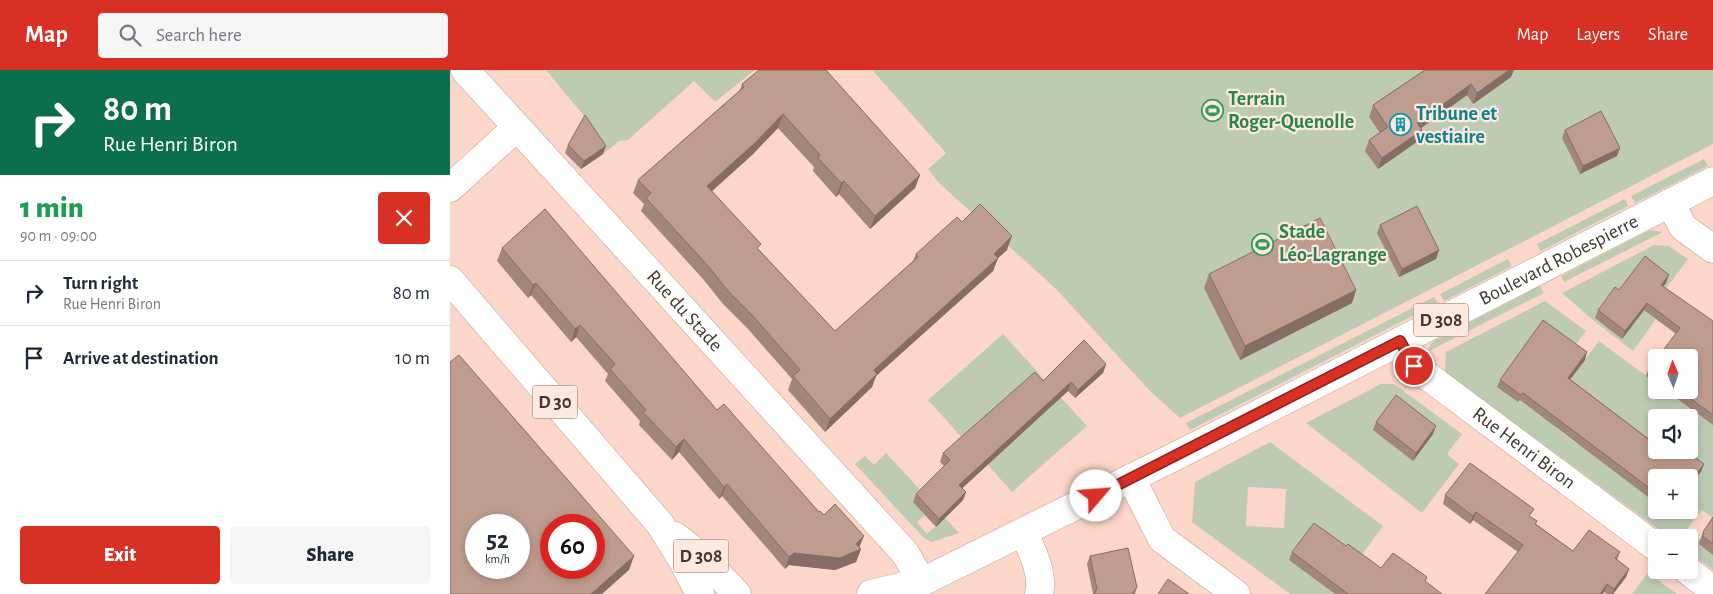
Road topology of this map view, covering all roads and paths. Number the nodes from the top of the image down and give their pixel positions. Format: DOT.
graph roads {
  1 [pos="465,70"];
  2 [pos="517,127"];
  3 [pos="1713,181"];
  4 [pos="450,188"];
  5 [pos="1670,203"];
  6 [pos="1713,249"];
  7 [pos="450,280"];
  8 [pos="1400,341"];
  9 [pos="1131,478"];
  10 [pos="660,524"];
  11 [pos="1024,533"];
  12 [pos="1648,541"];
  13 [pos="1698,578"];
  14 [pos="915,588"];
  15 [pos="1713,590"];
  16 [pos="700,594"];
  17 [pos="737,594"];
  18 [pos="871,594"];
  19 [pos="1039,594"];
  20 [pos="1236,594"];
  1 -- 2 [label="main road, Rue du Stade"];
  2 -- 4 [label="main road"];
  2 -- 14 [label="main road, Rue du Stade"];
  3 -- 5 [label="main road, Boulevard Robespierre / D 308"];
  5 -- 6 [label="main road"];
  5 -- 8 [label="main road, Boulevard Robespierre / D 308"];
  7 -- 10 [label="main road, D 30"];
  8 -- 9 [label="main road, Boulevard Robespierre / D 308"];
  8 -- 12 [label="main road, Rue Henri Biron"];
  9 -- 11 [label="main road, Boulevard Robespierre / D 308"];
  9 -- 20 [label="main road"];
  10 -- 16 [label="main road, D 30"];
  10 -- 17 [label="main road, D 308"];
  11 -- 14 [label="main road, Boulevard Robespierre"];
  11 -- 19 [label="main road"];
  13 -- 15 [label="main road"];
  14 -- 18 [label="main road, Boulevard Robespierre"];
}
